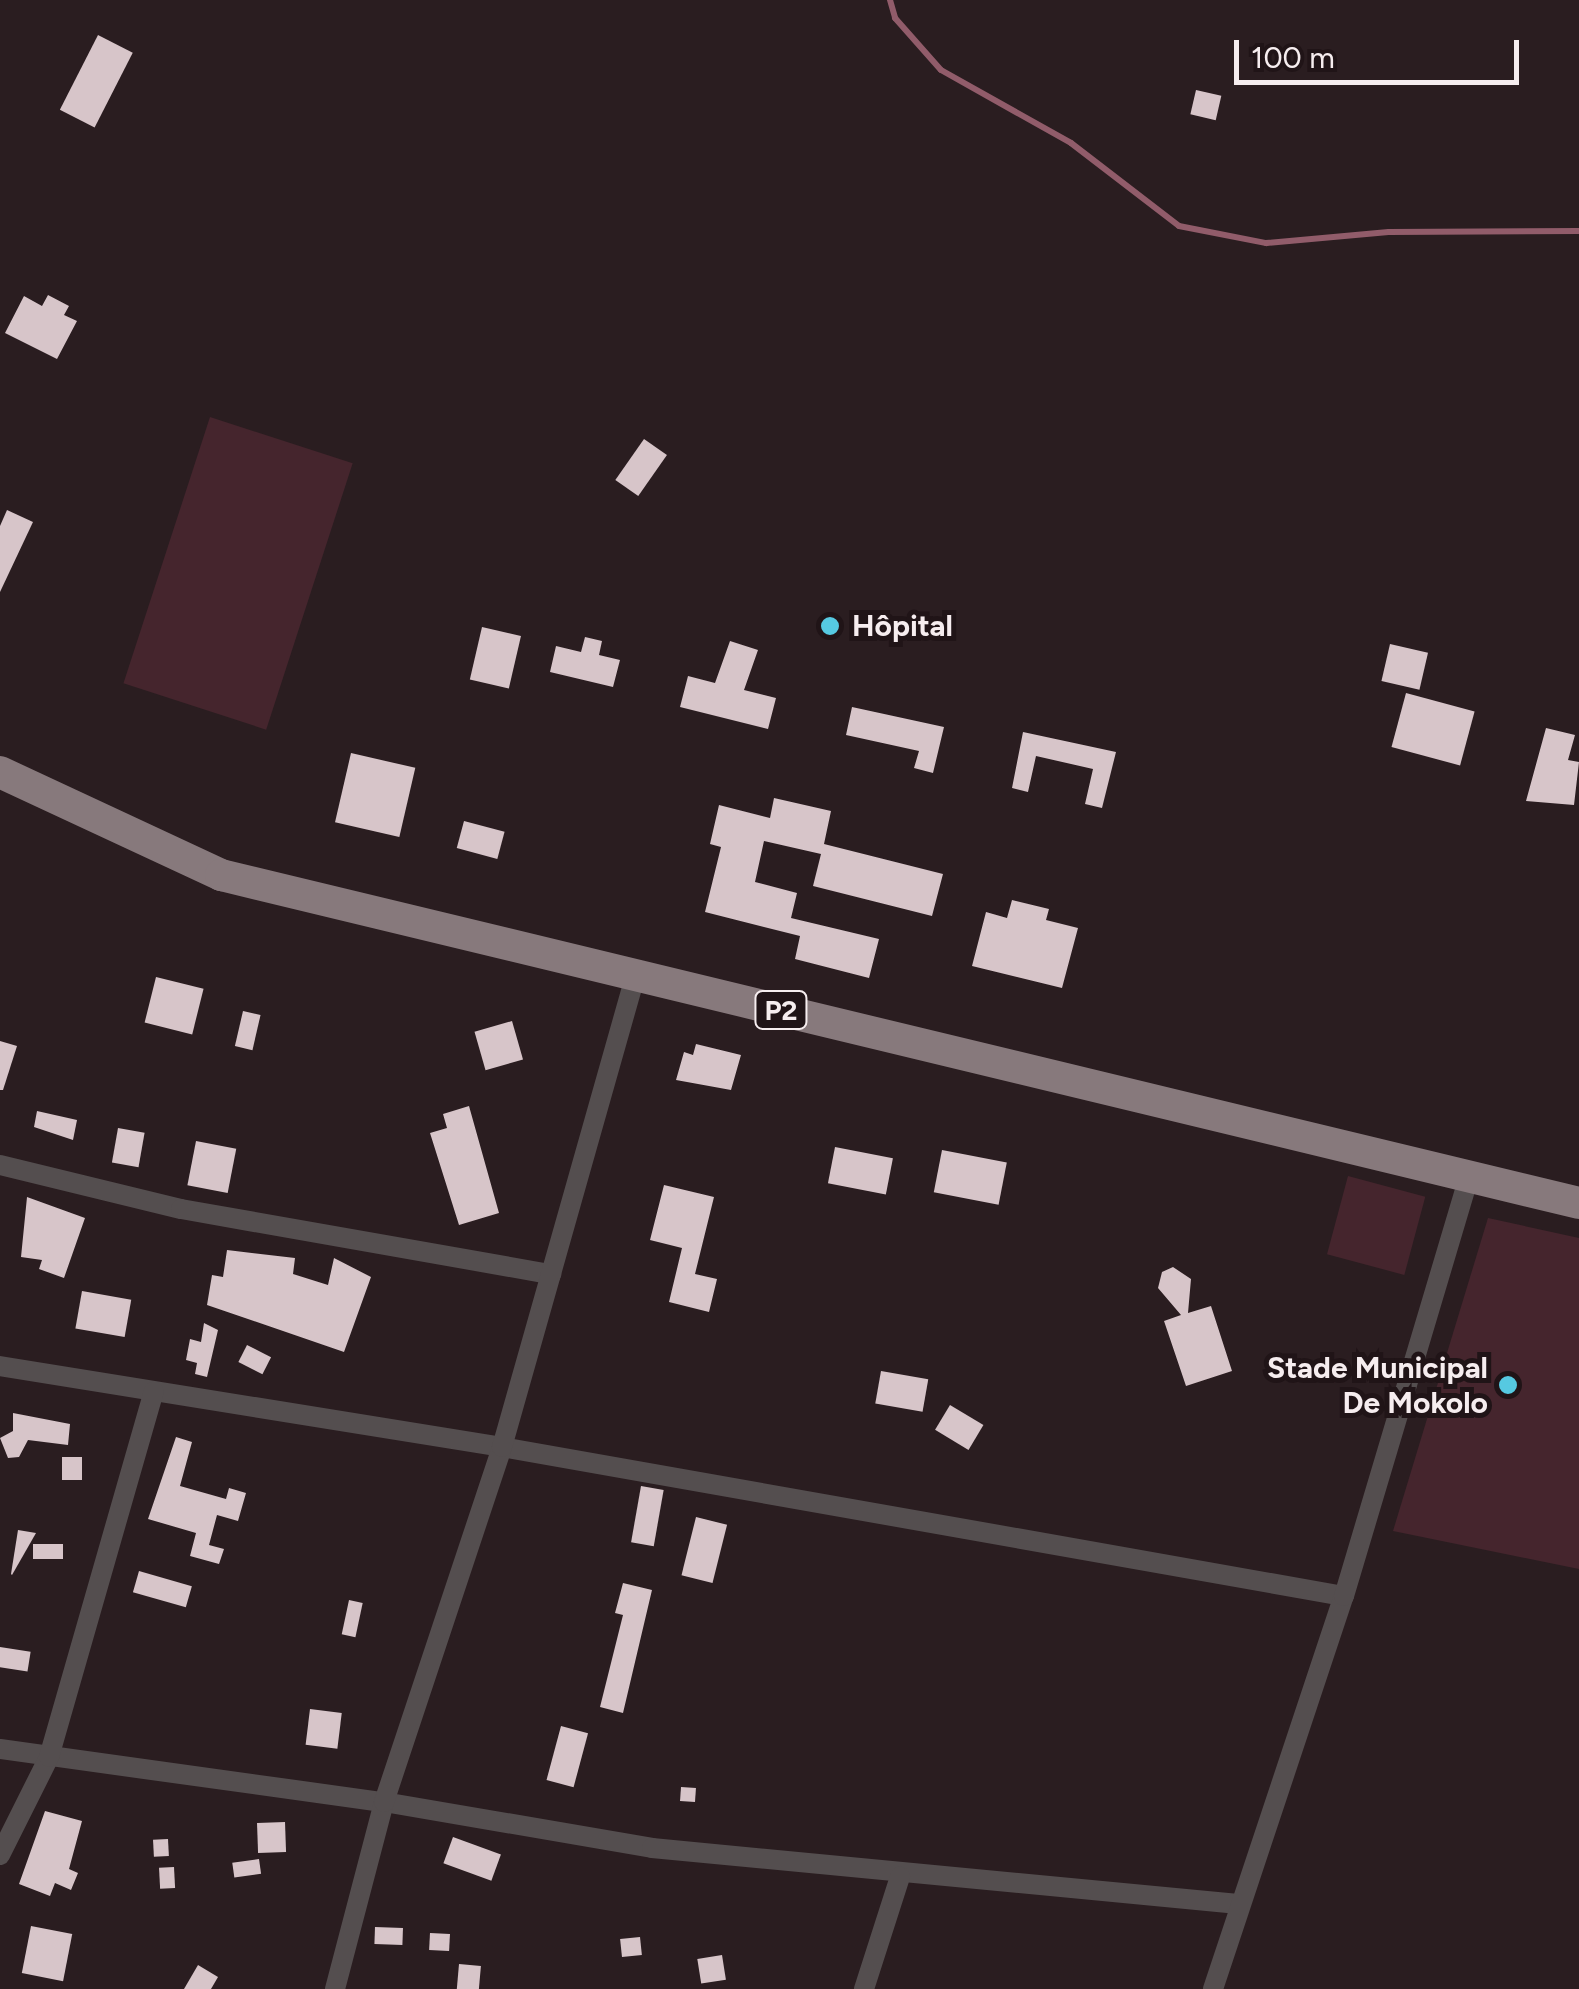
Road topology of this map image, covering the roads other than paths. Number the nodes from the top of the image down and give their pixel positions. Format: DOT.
graph roads {
  1 [pos="0,772"];
  2 [pos="635,976"];
  3 [pos="0,1165"];
  4 [pos="1469,1176"];
  5 [pos="1579,1203"];
  6 [pos="551,1274"];
  7 [pos="0,1366"];
  8 [pos="154,1392"];
  9 [pos="502,1446"];
  10 [pos="1344,1596"];
  11 [pos="0,1749"];
  12 [pos="49,1757"];
  13 [pos="384,1802"];
  14 [pos="0,1855"];
  15 [pos="900,1877"];
  16 [pos="1238,1904"];
  17 [pos="335,1989"];
  18 [pos="864,1989"];
  19 [pos="1213,1989"];
  1 -- 2 [label="main road, P2"];
  2 -- 4 [label="main road, P2"];
  2 -- 6 [label="street"];
  3 -- 6 [label="street"];
  4 -- 5 [label="main road, P2"];
  4 -- 10 [label="street"];
  6 -- 9 [label="street"];
  7 -- 8 [label="street"];
  8 -- 9 [label="street"];
  8 -- 12 [label="street"];
  9 -- 10 [label="street"];
  9 -- 13 [label="street"];
  10 -- 16 [label="street"];
  11 -- 12 [label="street"];
  12 -- 13 [label="street"];
  12 -- 14 [label="street"];
  13 -- 15 [label="street"];
  13 -- 17 [label="street"];
  15 -- 16 [label="street"];
  15 -- 18 [label="street"];
  16 -- 19 [label="street"];
}
